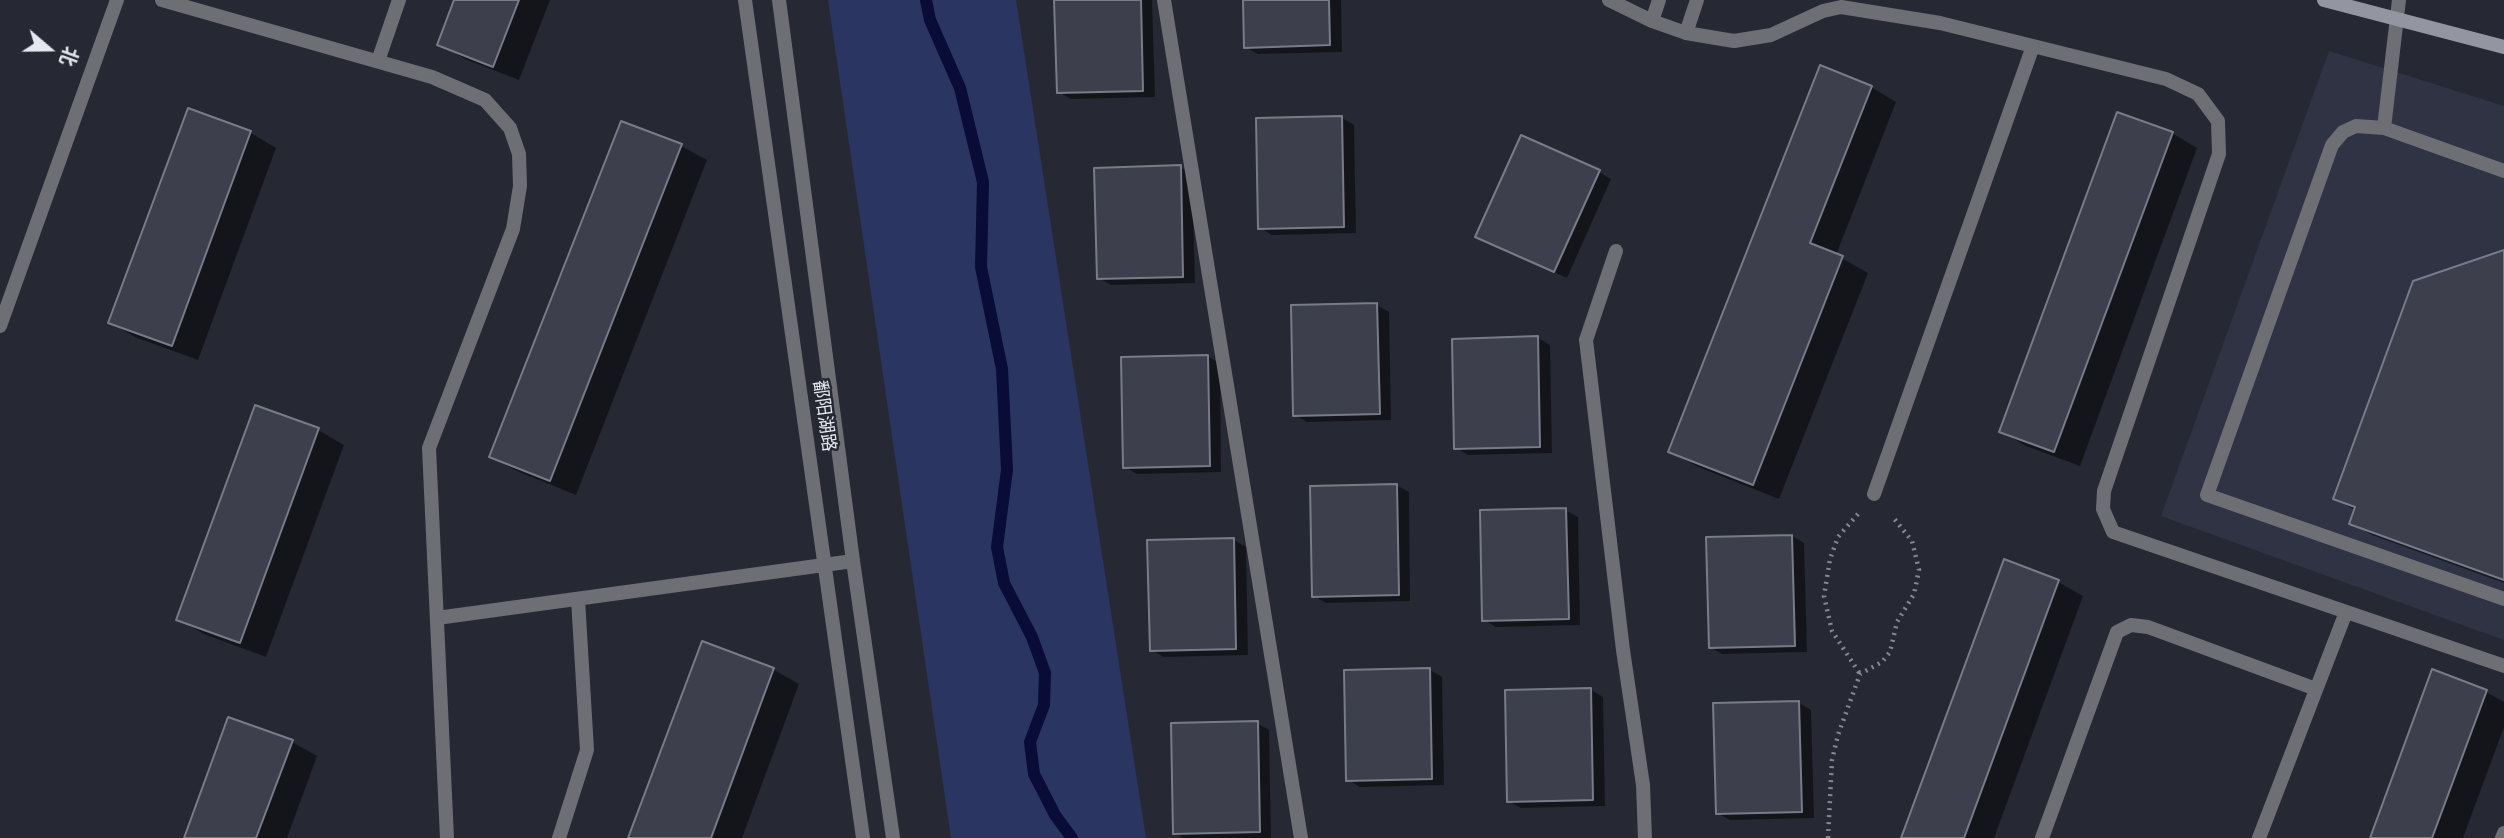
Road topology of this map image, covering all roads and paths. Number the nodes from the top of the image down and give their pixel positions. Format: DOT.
graph roads {
  1 [pos="117,0"];
  2 [pos="162,0"];
  3 [pos="399,0"];
  4 [pos="745,0"];
  5 [pos="779,0"];
  6 [pos="1164,0"];
  7 [pos="1609,0"];
  8 [pos="1660,0"];
  9 [pos="1698,0"];
  10 [pos="2324,0"];
  11 [pos="2399,0"];
  12 [pos="2395,19"];
  13 [pos="1652,21"];
  14 [pos="1686,33"];
  15 [pos="2033,46"];
  16 [pos="2504,47"];
  17 [pos="378,61"];
  18 [pos="2384,128"];
  19 [pos="2504,171"];
  20 [pos="1616,251"];
  21 [pos="0,326"];
  22 [pos="1874,494"];
  23 [pos="853,561"];
  24 [pos="824,565"];
  25 [pos="578,599"];
  26 [pos="2504,599"];
  27 [pos="2346,612"];
  28 [pos="437,618"];
  29 [pos="2504,666"];
  30 [pos="1860,674"];
  31 [pos="2316,689"];
  32 [pos="447,838"];
  33 [pos="559,838"];
  34 [pos="863,838"];
  35 [pos="893,838"];
  36 [pos="1301,838"];
  37 [pos="1645,838"];
  38 [pos="1828,838"];
  39 [pos="2042,838"];
  40 [pos="2259,838"];
  1 -- 21 [label="street"];
  2 -- 17 [label="street"];
  3 -- 17 [label="street"];
  4 -- 24 [label="street, 鄱阳湖路"];
  5 -- 23 [label="street, 鄱阳湖路"];
  6 -- 36 [label="street"];
  7 -- 13 [label="street"];
  8 -- 13 [label="street"];
  9 -- 14 [label="street"];
  10 -- 12 [label="main road"];
  11 -- 12 [label="street"];
  12 -- 16 [label="main road"];
  12 -- 18 [label="street"];
  13 -- 14 [label="street"];
  14 -- 15 [label="street"];
  15 -- 22 [label="street"];
  15 -- 27 [label="street"];
  17 -- 28 [label="street"];
  18 -- 19 [label="street"];
  18 -- 26 [label="street"];
  20 -- 37 [label="street"];
  22 -- 30 [label="path"];
  22 -- 30 [label="path"];
  23 -- 24 [label="street"];
  23 -- 35 [label="street, 鄱阳湖路"];
  24 -- 25 [label="street"];
  24 -- 34 [label="street, 鄱阳湖路"];
  25 -- 28 [label="street"];
  25 -- 33 [label="street"];
  27 -- 29 [label="street"];
  27 -- 31 [label="street"];
  28 -- 32 [label="street"];
  30 -- 38 [label="path"];
  31 -- 39 [label="street"];
  31 -- 40 [label="street"];
}
